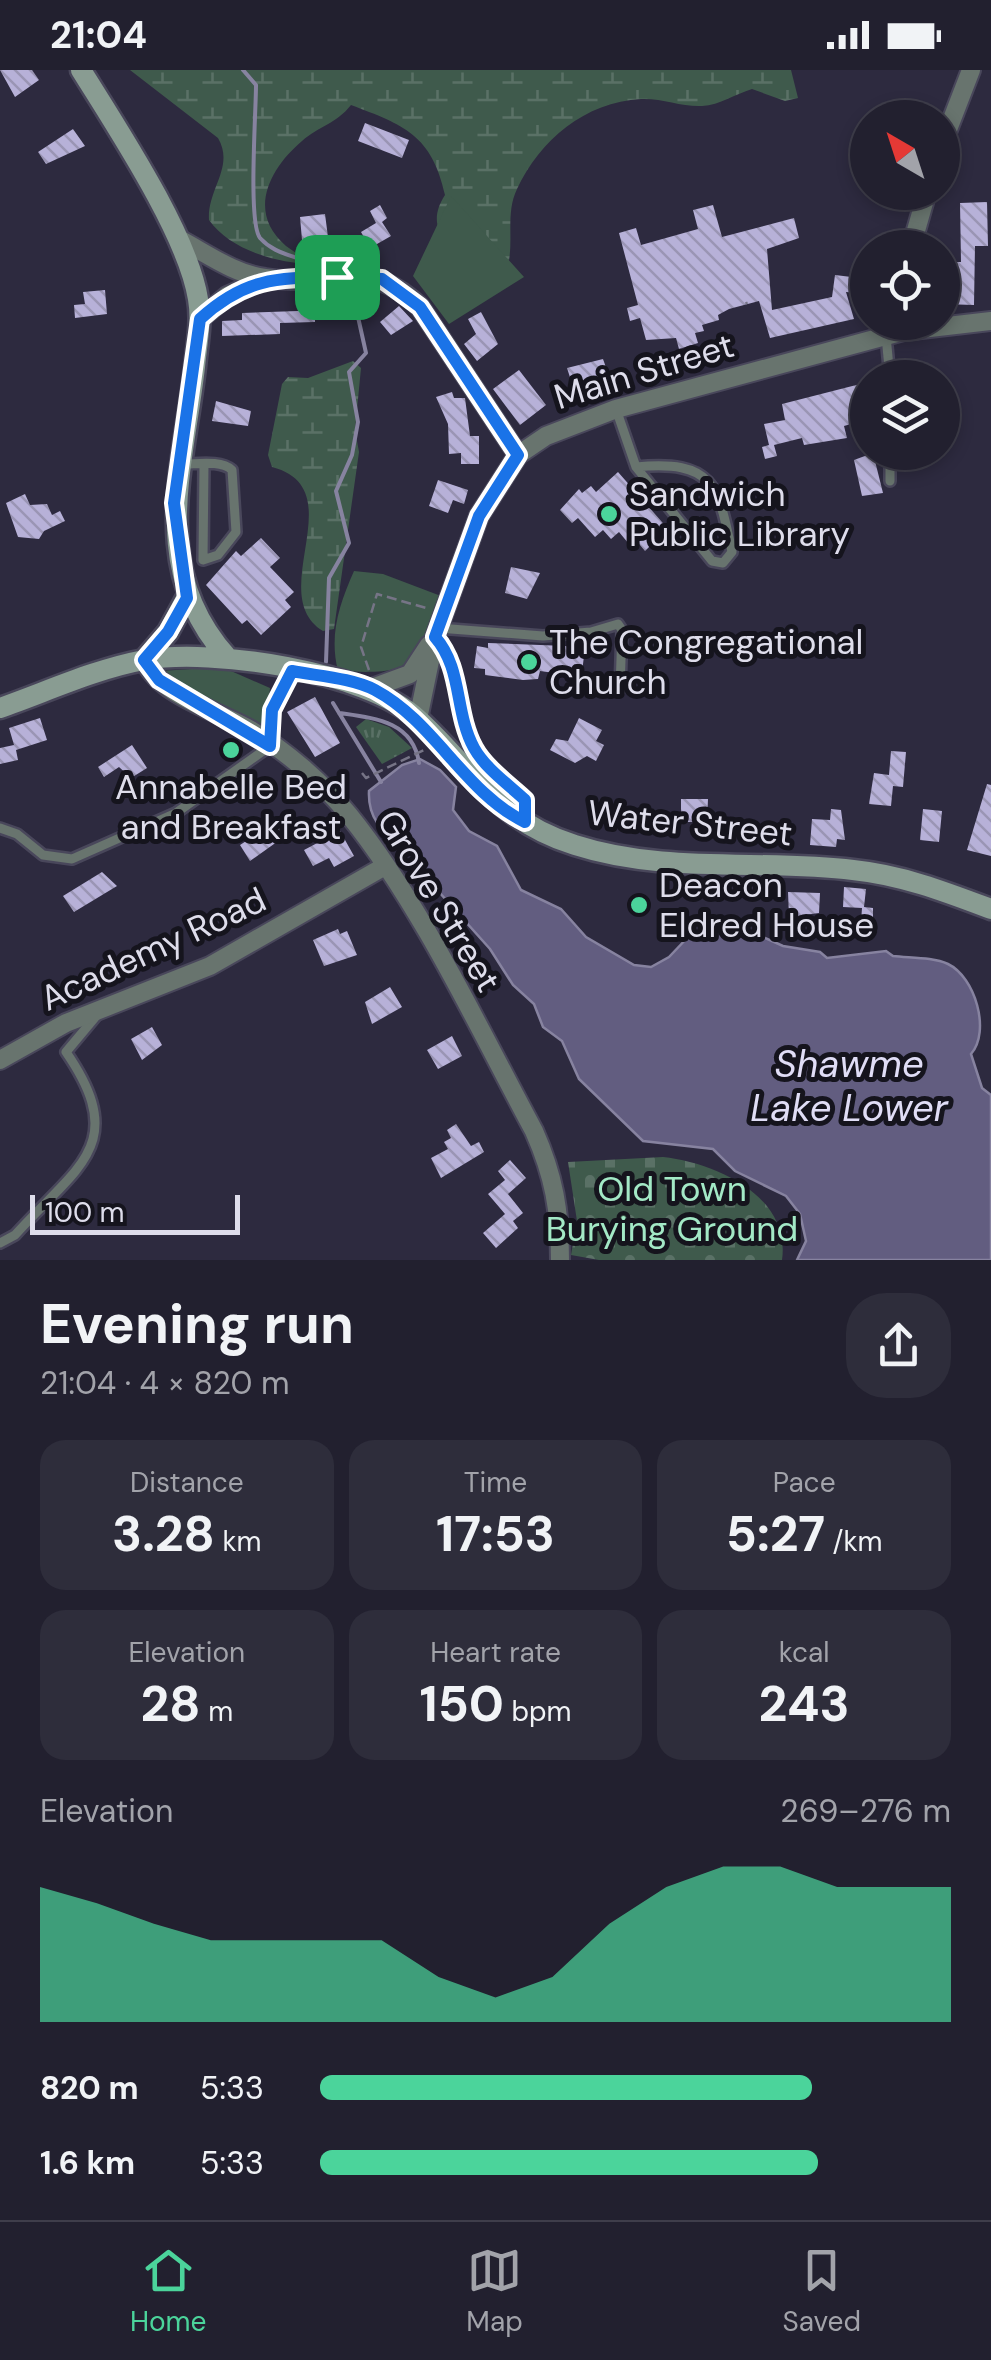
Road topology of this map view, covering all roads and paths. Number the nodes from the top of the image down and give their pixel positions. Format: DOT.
graph roads {
  1 [pos="81,70"];
  2 [pos="972,70"];
  3 [pos="960,100"];
  4 [pos="179,239"];
  5 [pos="266,279"];
  6 [pos="200,319"];
  7 [pos="991,322"];
  8 [pos="960,323"];
  9 [pos="850,340"];
  10 [pos="616,409"];
  11 [pos="518,455"];
  12 [pos="180,464"];
  13 [pos="204,464"];
  14 [pos="636,468"];
  15 [pos="890,470"];
  16 [pos="890,481"];
  17 [pos="203,560"];
  18 [pos="183,568"];
  19 [pos="187,598"];
  20 [pos="439,626"];
  21 [pos="226,657"];
  22 [pos="144,660"];
  23 [pos="292,671"];
  24 [pos="370,688"];
  25 [pos="620,689"];
  26 [pos="0,708"];
  27 [pos="418,719"];
  28 [pos="270,746"];
  29 [pos="422,750"];
  30 [pos="362,773"];
  31 [pos="525,822"];
  32 [pos="0,828"];
  33 [pos="385,866"];
  34 [pos="991,909"];
  35 [pos="102,1010"];
  36 [pos="0,1060"];
  37 [pos="0,1243"];
  38 [pos="560,1260"];
  1 -- 4 [label="main road"];
  2 -- 3 [label="street"];
  4 -- 5 [label="street"];
  4 -- 6 [label="main road"];
  5 -- 6 [label="street"];
  5 -- 11 [label="street"];
  6 -- 12 [label="main road"];
  7 -- 8 [label="street, Main Street"];
  9 -- 10 [label="street, Main Street"];
  10 -- 11 [label="street, Main Street"];
  10 -- 14 [label="lane"];
  11 -- 20 [label="street, Main Street"];
  12 -- 13 [label="lane"];
  12 -- 18 [label="main road"];
  13 -- 17 [label="lane"];
  13 -- 17 [label="lane"];
  14 -- 14 [label="lane"];
  15 -- 16 [label="lane"];
  17 -- 18 [label="lane"];
  18 -- 19 [label="main road"];
  19 -- 21 [label="main road"];
  19 -- 22 [label="main road"];
  20 -- 24 [label="street, Main Street"];
  20 -- 24 [label="path"];
  20 -- 25 [label="lane"];
  20 -- 27 [label="street, Main Street"];
  20 -- 31 [label="lane"];
  21 -- 22 [label="main road"];
  21 -- 23 [label="main road"];
  22 -- 26 [label="main road"];
  22 -- 28 [label="street, Grove Street"];
  23 -- 24 [label="main road"];
  23 -- 28 [label="lane"];
  24 -- 27 [label="main road, Water Street"];
  27 -- 31 [label="main road, Water Street"];
  28 -- 32 [label="lane"];
  28 -- 33 [label="street, Grove Street"];
  29 -- 30 [label="path"];
  31 -- 34 [label="main road, Water Street"];
  33 -- 35 [label="street, Academy Road"];
  33 -- 38 [label="street, Grove Street"];
  35 -- 36 [label="street, Academy Road"];
  35 -- 37 [label="lane"];
}
